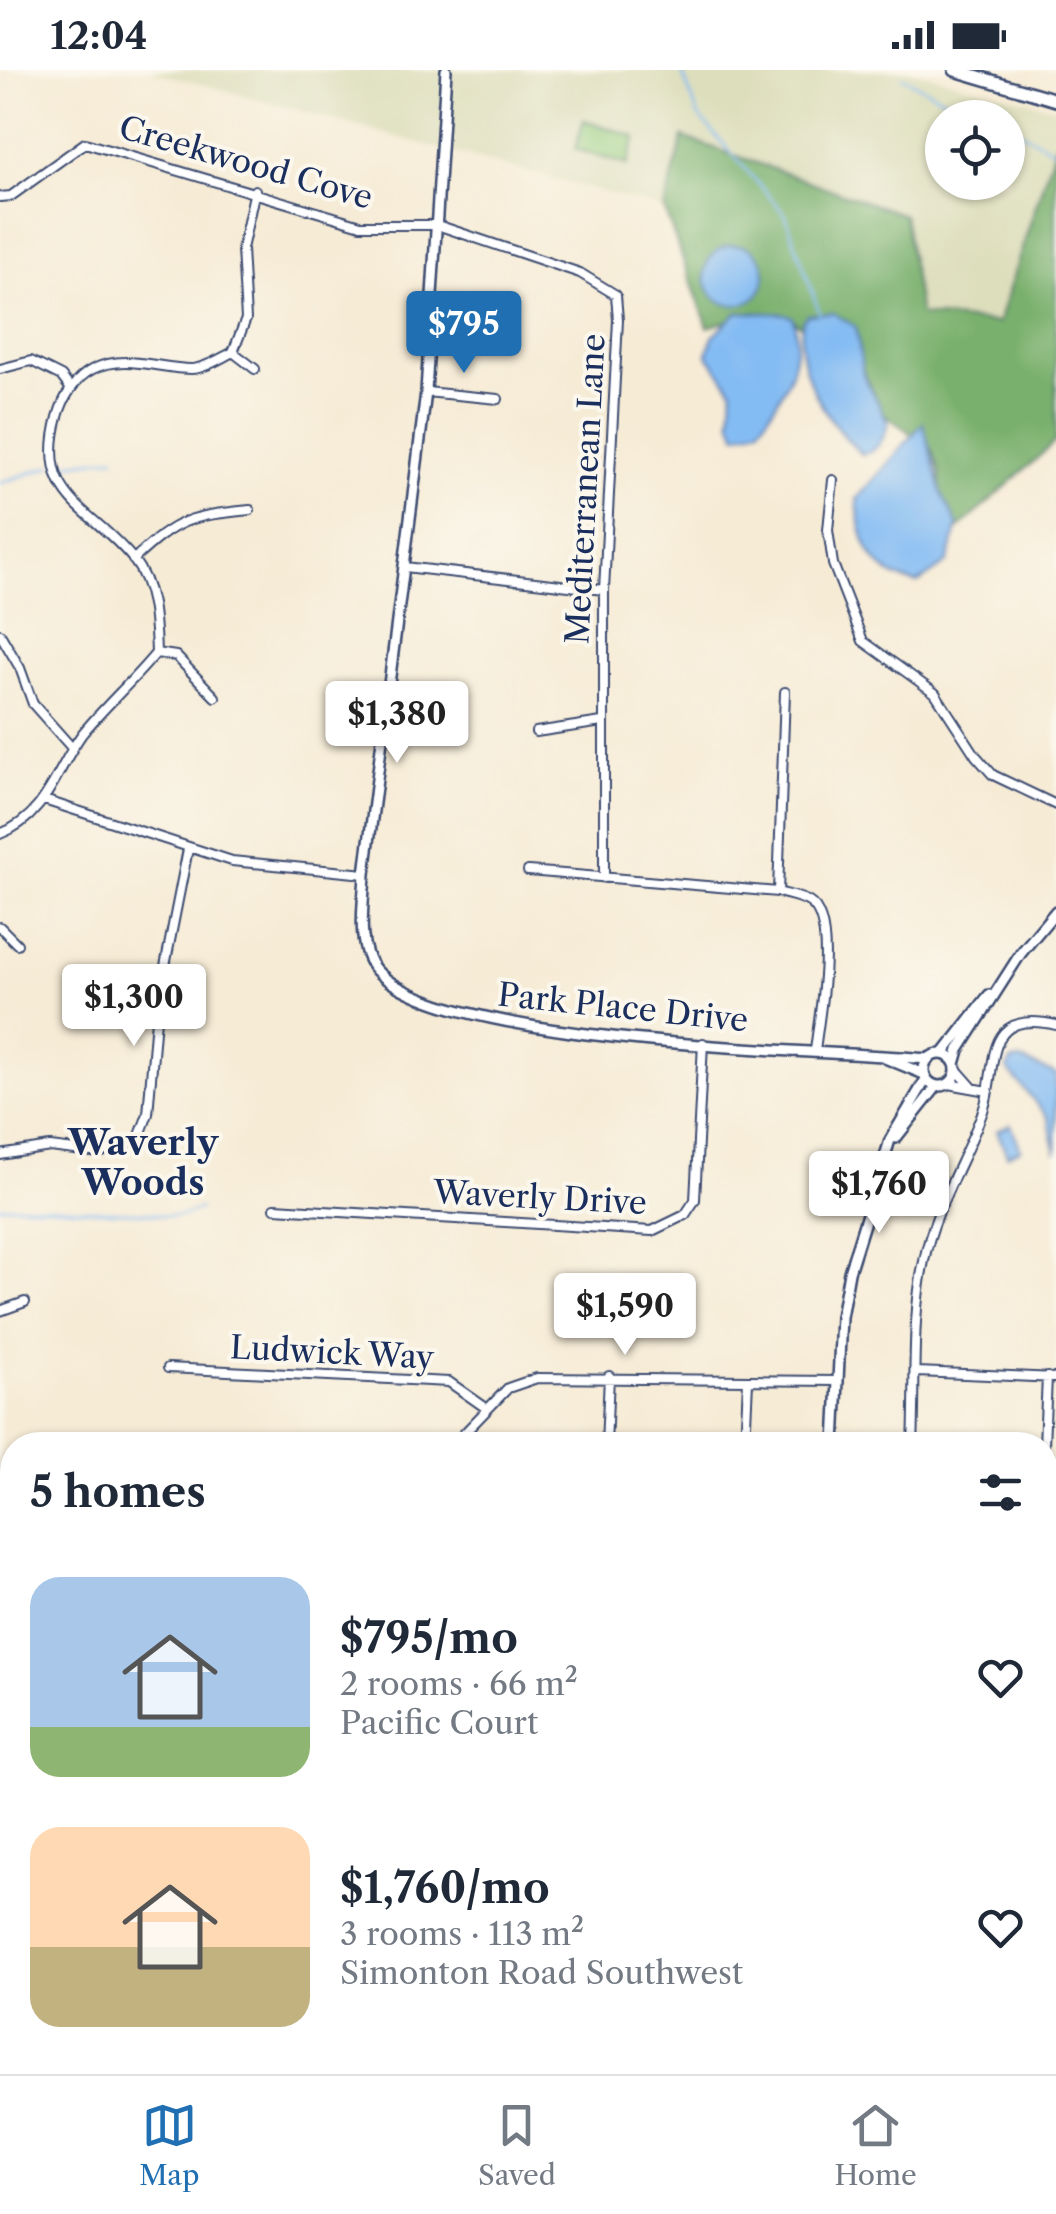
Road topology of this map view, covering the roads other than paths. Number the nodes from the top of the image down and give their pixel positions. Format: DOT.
graph roads {
  1 [pos="446,70"];
  2 [pos="955,70"];
  3 [pos="1056,100"];
  4 [pos="255,190"];
  5 [pos="0,198"];
  6 [pos="437,225"];
  7 [pos="233,352"];
  8 [pos="0,368"];
  9 [pos="255,369"];
  10 [pos="70,389"];
  11 [pos="426,392"];
  12 [pos="498,398"];
  13 [pos="832,480"];
  14 [pos="250,510"];
  15 [pos="133,560"];
  16 [pos="405,568"];
  17 [pos="604,590"];
  18 [pos="0,634"];
  19 [pos="156,653"];
  20 [pos="785,692"];
  21 [pos="215,697"];
  22 [pos="602,722"];
  23 [pos="536,732"];
  24 [pos="72,748"];
  25 [pos="44,800"];
  26 [pos="1056,805"];
  27 [pos="0,834"];
  28 [pos="188,849"];
  29 [pos="528,871"];
  30 [pos="365,874"];
  31 [pos="604,878"];
  32 [pos="778,892"];
  33 [pos="1056,912"];
  34 [pos="0,927"];
  35 [pos="17,944"];
  36 [pos="69,975"];
  37 [pos="1002,982"];
  38 [pos="156,1007"];
  39 [pos="1056,1025"];
  40 [pos="703,1044"];
  41 [pos="815,1051"];
  42 [pos="943,1054"];
  43 [pos="883,1057"];
  44 [pos="928,1059"];
  45 [pos="956,1067"];
  46 [pos="925,1076"];
  47 [pos="949,1084"];
  48 [pos="937,1086"];
  49 [pos="972,1087"];
  50 [pos="988,1091"];
  51 [pos="889,1148"];
  52 [pos="0,1155"];
  53 [pos="275,1208"];
  54 [pos="26,1302"];
  55 [pos="0,1311"];
  56 [pos="168,1368"];
  57 [pos="917,1372"];
  58 [pos="609,1376"];
  59 [pos="1052,1377"];
  60 [pos="838,1381"];
  61 [pos="748,1382"];
  62 [pos="486,1408"];
  63 [pos="465,1432"];
  64 [pos="607,1432"];
  65 [pos="746,1432"];
  66 [pos="835,1432"];
  67 [pos="914,1432"];
  68 [pos="1046,1432"];
  1 -- 6 [label="street, Park Place Drive"];
  2 -- 3 [label="main road"];
  4 -- 5 [label="street, Creekwood Cove"];
  4 -- 6 [label="street, Creekwood Cove"];
  4 -- 7 [label="street"];
  6 -- 11 [label="street, Park Place Drive"];
  6 -- 17 [label="street, Mediterranean Lane"];
  7 -- 9 [label="street"];
  7 -- 10 [label="street"];
  8 -- 10 [label="street"];
  10 -- 15 [label="street"];
  11 -- 12 [label="street"];
  11 -- 16 [label="street, Park Place Drive"];
  13 -- 26 [label="street"];
  14 -- 15 [label="street"];
  15 -- 19 [label="street"];
  16 -- 17 [label="street"];
  16 -- 30 [label="street, Park Place Drive"];
  17 -- 22 [label="street, Mediterranean Lane"];
  18 -- 24 [label="street"];
  19 -- 21 [label="street"];
  19 -- 24 [label="street"];
  20 -- 32 [label="street"];
  22 -- 23 [label="street"];
  22 -- 31 [label="street, Mediterranean Lane"];
  24 -- 25 [label="street"];
  25 -- 27 [label="street"];
  25 -- 28 [label="street"];
  28 -- 30 [label="street"];
  28 -- 38 [label="street"];
  29 -- 31 [label="street"];
  30 -- 40 [label="street, Park Place Drive"];
  31 -- 32 [label="street"];
  32 -- 41 [label="street"];
  33 -- 37 [label="street"];
  34 -- 35 [label="street"];
  36 -- 38 [label="street"];
  37 -- 42 [label="street"];
  37 -- 45 [label="street"];
  38 -- 52 [label="street"];
  39 -- 50 [label="street"];
  40 -- 41 [label="street, Park Place Drive"];
  40 -- 53 [label="street, Waverly Drive"];
  41 -- 43 [label="street, Park Place Drive"];
  42 -- 44 [label="street"];
  42 -- 45 [label="street"];
  43 -- 44 [label="street, Park Place Drive"];
  43 -- 46 [label="street, Park Place Drive"];
  44 -- 46 [label="street"];
  45 -- 47 [label="street"];
  45 -- 49 [label="street"];
  46 -- 48 [label="street"];
  46 -- 51 [label="street"];
  47 -- 48 [label="street"];
  47 -- 49 [label="street"];
  48 -- 51 [label="street"];
  49 -- 50 [label="street"];
  50 -- 57 [label="street"];
  51 -- 60 [label="street"];
  54 -- 55 [label="street"];
  56 -- 62 [label="street, Ludwick Way"];
  57 -- 59 [label="street"];
  57 -- 67 [label="street"];
  58 -- 61 [label="street"];
  58 -- 62 [label="street"];
  58 -- 64 [label="street"];
  59 -- 68 [label="street"];
  60 -- 61 [label="street"];
  60 -- 66 [label="street"];
  61 -- 65 [label="street"];
  62 -- 63 [label="street"];
}
